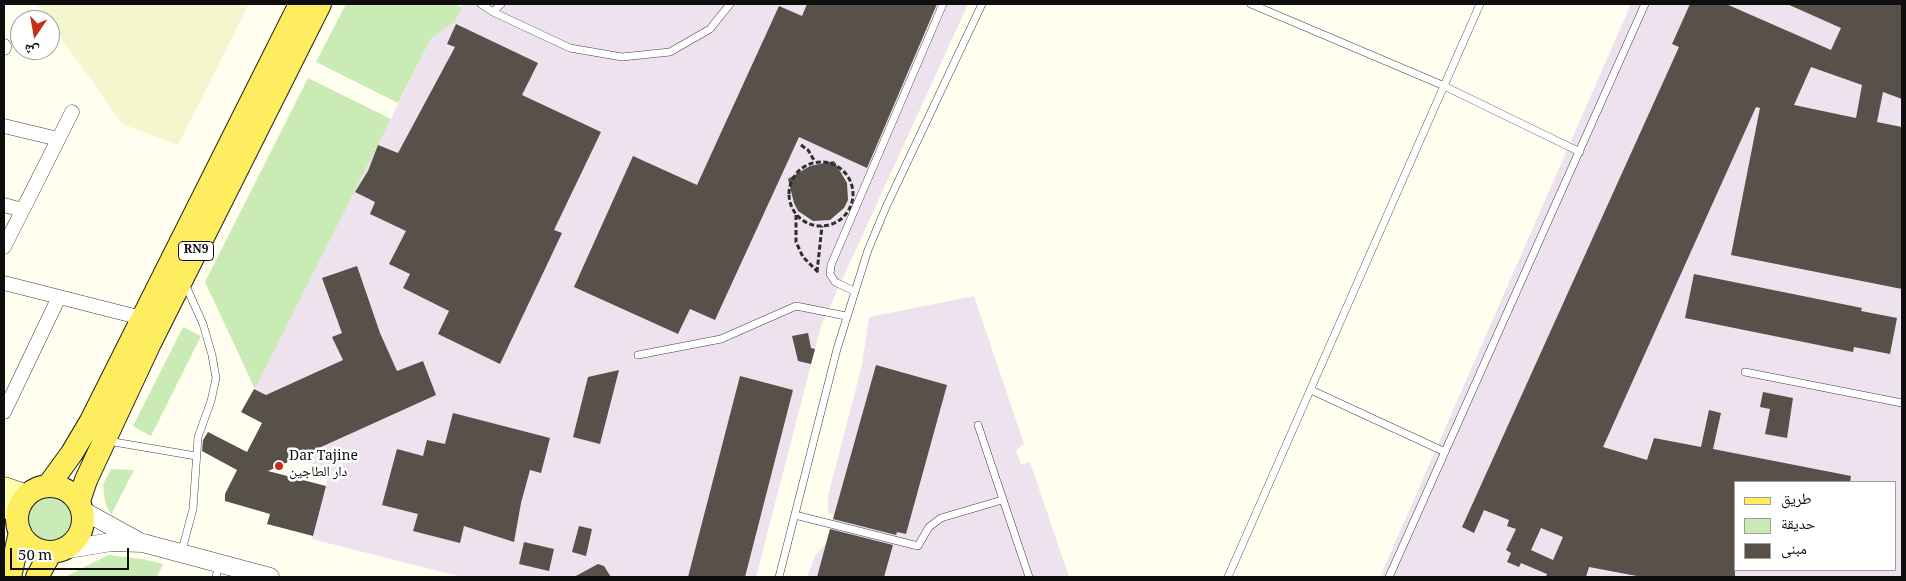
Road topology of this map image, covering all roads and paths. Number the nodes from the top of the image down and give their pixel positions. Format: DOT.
graph roads {
  1 [pos="300,4"];
  2 [pos="320,4"];
  3 [pos="481,4"];
  4 [pos="502,4"];
  5 [pos="730,4"];
  6 [pos="943,4"];
  7 [pos="982,4"];
  8 [pos="1251,4"];
  9 [pos="1480,4"];
  10 [pos="1645,4"];
  11 [pos="493,12"];
  12 [pos="1442,85"];
  13 [pos="72,112"];
  14 [pos="4,126"];
  15 [pos="58,139"];
  16 [pos="801,146"];
  17 [pos="1580,152"];
  18 [pos="815,162"];
  19 [pos="4,205"];
  20 [pos="22,210"];
  21 [pos="796,215"];
  22 [pos="822,226"];
  23 [pos="4,247"];
  24 [pos="817,272"];
  25 [pos="182,278"];
  26 [pos="832,278"];
  27 [pos="4,283"];
  28 [pos="854,291"];
  29 [pos="59,297"];
  30 [pos="846,316"];
  31 [pos="142,318"];
  32 [pos="638,355"];
  33 [pos="1745,372"];
  34 [pos="1311,390"];
  35 [pos="1902,403"];
  36 [pos="4,412"];
  37 [pos="978,425"];
  38 [pos="105,441"];
  39 [pos="1445,452"];
  40 [pos="196,456"];
  41 [pos="48,486"];
  42 [pos="4,487"];
  43 [pos="27,495"];
  44 [pos="1002,500"];
  45 [pos="80,506"];
  46 [pos="796,515"];
  47 [pos="14,517"];
  48 [pos="143,543"];
  49 [pos="54,551"];
  50 [pos="181,554"];
  51 [pos="217,570"];
  52 [pos="10,577"];
  53 [pos="37,577"];
  54 [pos="270,577"];
  55 [pos="779,577"];
  56 [pos="1029,577"];
  57 [pos="1228,577"];
  58 [pos="1390,577"];
  1 -- 31 [label="main road, RN9"];
  2 -- 25 [label="main road, RN9"];
  3 -- 11 [label="lane"];
  4 -- 11 [label="lane"];
  5 -- 11 [label="lane"];
  6 -- 26 [label="lane"];
  7 -- 28 [label="lane"];
  8 -- 12 [label="lane"];
  9 -- 12 [label="lane"];
  10 -- 17 [label="lane"];
  12 -- 17 [label="lane"];
  12 -- 34 [label="lane"];
  13 -- 15 [label="street"];
  14 -- 15 [label="street"];
  15 -- 20 [label="street"];
  16 -- 18 [label="path"];
  17 -- 39 [label="lane"];
  18 -- 21 [label="path"];
  18 -- 22 [label="path"];
  19 -- 20 [label="street"];
  20 -- 23 [label="street"];
  21 -- 22 [label="path"];
  21 -- 24 [label="path"];
  22 -- 24 [label="path"];
  24 -- 26 [label="path"];
  25 -- 38 [label="main road, RN9"];
  25 -- 40 [label="lane"];
  26 -- 28 [label="lane"];
  27 -- 29 [label="street"];
  28 -- 30 [label="lane"];
  29 -- 31 [label="street"];
  29 -- 36 [label="street"];
  30 -- 32 [label="lane"];
  30 -- 46 [label="lane"];
  31 -- 41 [label="main road, RN9"];
  33 -- 35 [label="lane"];
  34 -- 39 [label="lane"];
  34 -- 57 [label="lane"];
  37 -- 44 [label="lane"];
  38 -- 40 [label="lane"];
  38 -- 45 [label="main road, RN9"];
  39 -- 58 [label="lane"];
  40 -- 50 [label="lane"];
  41 -- 43 [label="main road"];
  41 -- 45 [label="main road"];
  42 -- 43 [label="main road"];
  43 -- 47 [label="main road"];
  44 -- 46 [label="lane"];
  44 -- 56 [label="lane"];
  45 -- 48 [label="street"];
  45 -- 49 [label="main road, RN9"];
  46 -- 55 [label="lane"];
  47 -- 49 [label="main road"];
  47 -- 52 [label="main road"];
  48 -- 49 [label="street"];
  48 -- 50 [label="street"];
  49 -- 53 [label="main road, RN9"];
  50 -- 51 [label="street"];
  51 -- 54 [label="street"];
}
